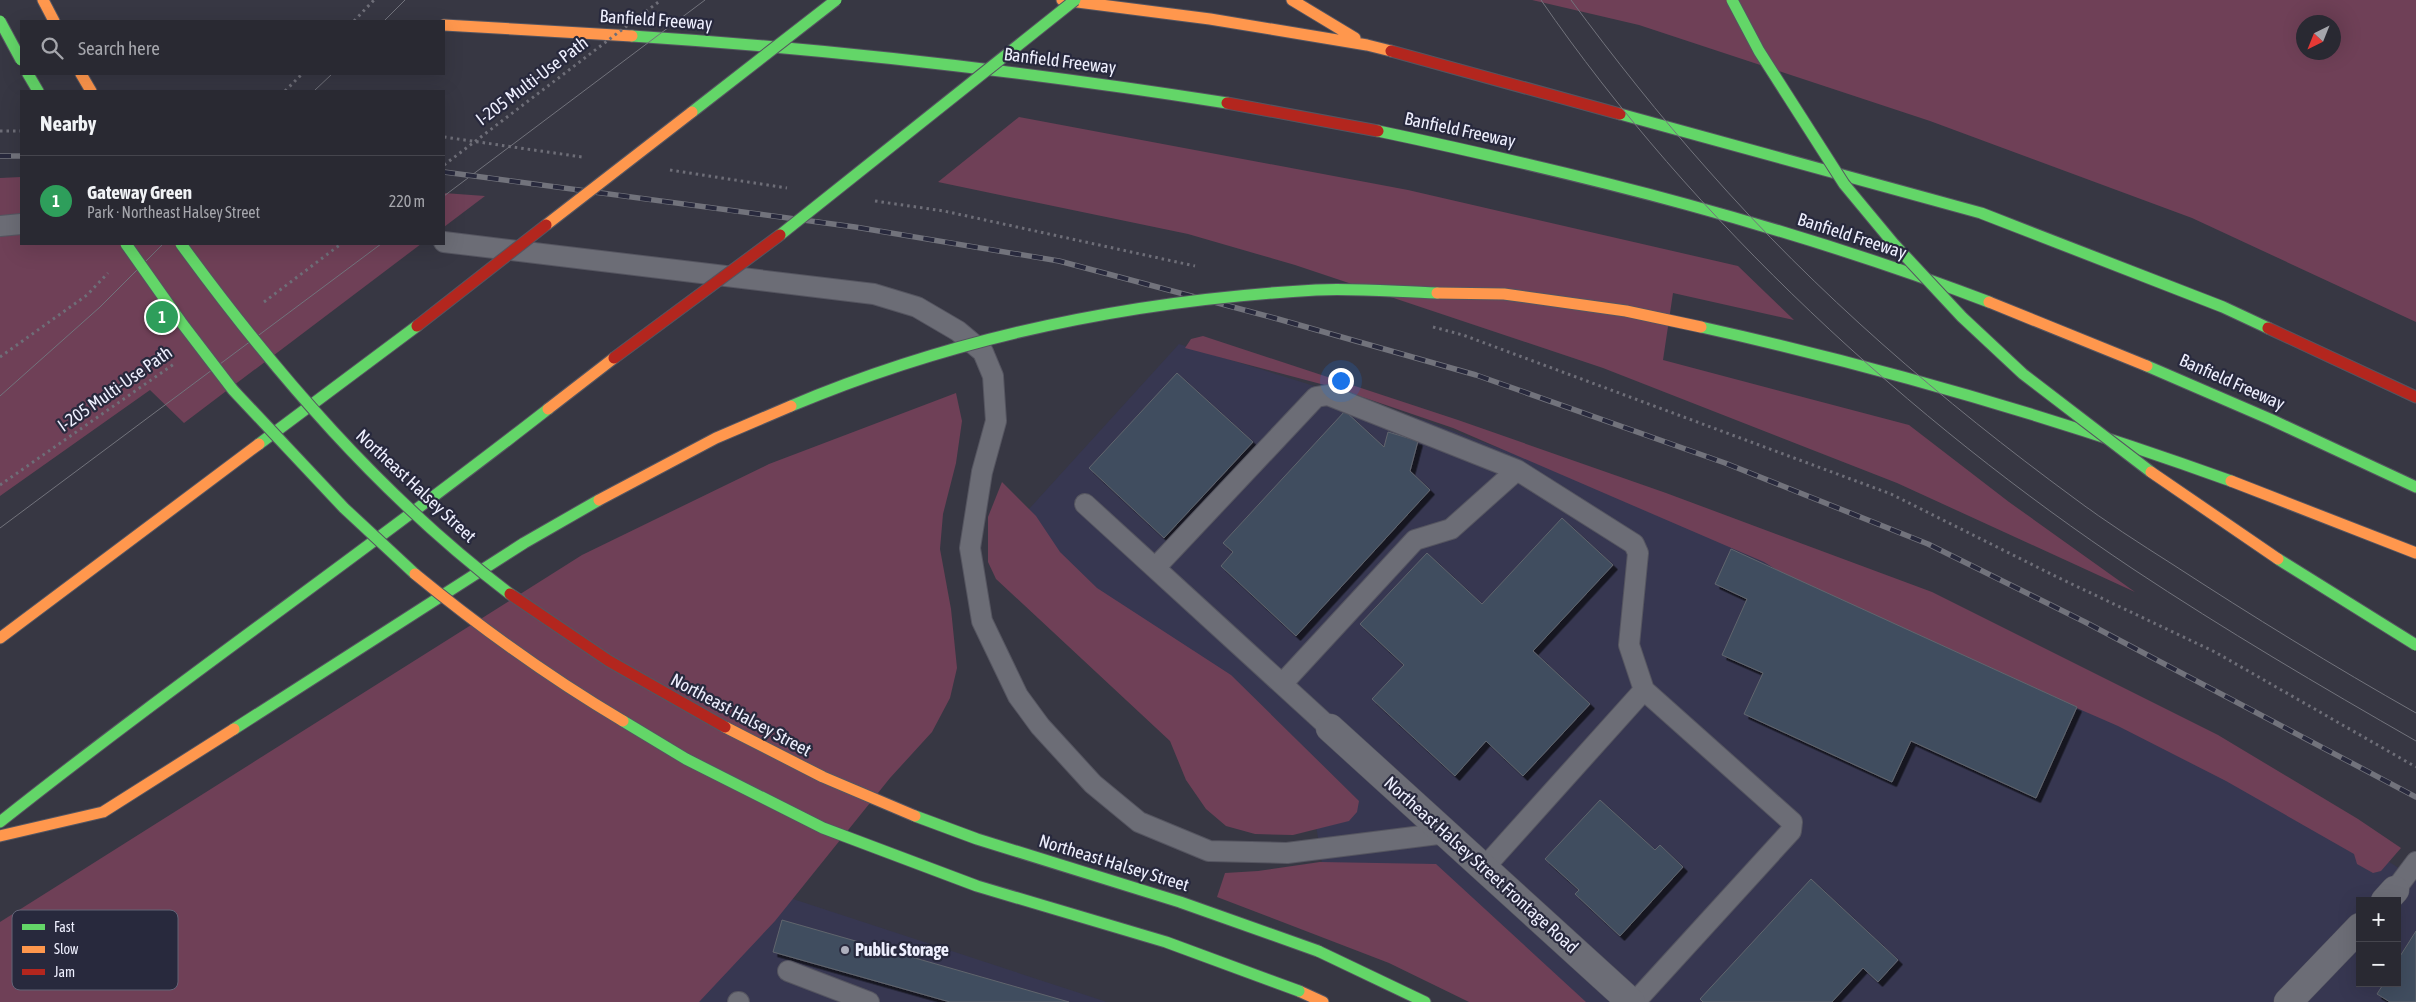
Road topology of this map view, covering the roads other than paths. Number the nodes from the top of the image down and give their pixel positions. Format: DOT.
graph roads {
  1 [pos="43,0"];
  2 [pos="836,0"];
  3 [pos="1062,0"];
  4 [pos="1075,0"];
  5 [pos="1292,0"];
  6 [pos="1732,0"];
  7 [pos="0,20"];
  8 [pos="53,20"];
  9 [pos="445,25"];
  10 [pos="14,26"];
  11 [pos="0,27"];
  12 [pos="1367,45"];
  13 [pos="20,58"];
  14 [pos="29,75"];
  15 [pos="83,75"];
  16 [pos="37,90"];
  17 [pos="90,90"];
  18 [pos="20,224"];
  19 [pos="0,226"];
  20 [pos="445,242"];
  21 [pos="127,245"];
  22 [pos="182,245"];
  23 [pos="2416,396"];
  24 [pos="1516,470"];
  25 [pos="2416,487"];
  26 [pos="1085,504"];
  27 [pos="2416,553"];
  28 [pos="1155,568"];
  29 [pos="0,638"];
  30 [pos="2416,645"];
  31 [pos="1282,684"];
  32 [pos="1644,690"];
  33 [pos="1330,728"];
  34 [pos="0,822"];
  35 [pos="1446,833"];
  36 [pos="0,836"];
  37 [pos="2416,862"];
  38 [pos="1484,868"];
  39 [pos="2390,895"];
  40 [pos="2356,931"];
  41 [pos="788,971"];
  42 [pos="869,1002"];
  43 [pos="1322,1002"];
  44 [pos="1425,1002"];
  45 [pos="1633,1002"];
  46 [pos="2288,1002"];
  1 -- 8 [label="main road"];
  2 -- 29 [label="main road, bridge"];
  3 -- 12 [label="main road"];
  4 -- 34 [label="main road, bridge"];
  5 -- 12 [label="main road"];
  6 -- 30 [label="main road, bridge"];
  7 -- 13 [label="main road, bridge"];
  9 -- 25 [label="main road, Banfield Freeway"];
  10 -- 11 [label="main road"];
  12 -- 23 [label="main road"];
  14 -- 16 [label="main road"];
  15 -- 17 [label="main road"];
  18 -- 19 [label="lane"];
  20 -- 35 [label="lane"];
  21 -- 43 [label="main road, bridge"];
  22 -- 44 [label="main road, Northeast Halsey Street, bridge"];
  24 -- 28 [label="lane"];
  24 -- 31 [label="lane"];
  24 -- 32 [label="lane"];
  26 -- 28 [label="lane"];
  27 -- 36 [label="main road, bridge"];
  28 -- 31 [label="lane"];
  31 -- 33 [label="lane"];
  32 -- 38 [label="lane"];
  32 -- 45 [label="lane"];
  33 -- 35 [label="street, Northeast Halsey Street Frontage Road"];
  35 -- 38 [label="street, Northeast Halsey Street Frontage Road"];
  37 -- 39 [label="lane"];
  38 -- 45 [label="street, Northeast Halsey Street Frontage Road"];
  40 -- 46 [label="street"];
  41 -- 42 [label="lane"];
}
